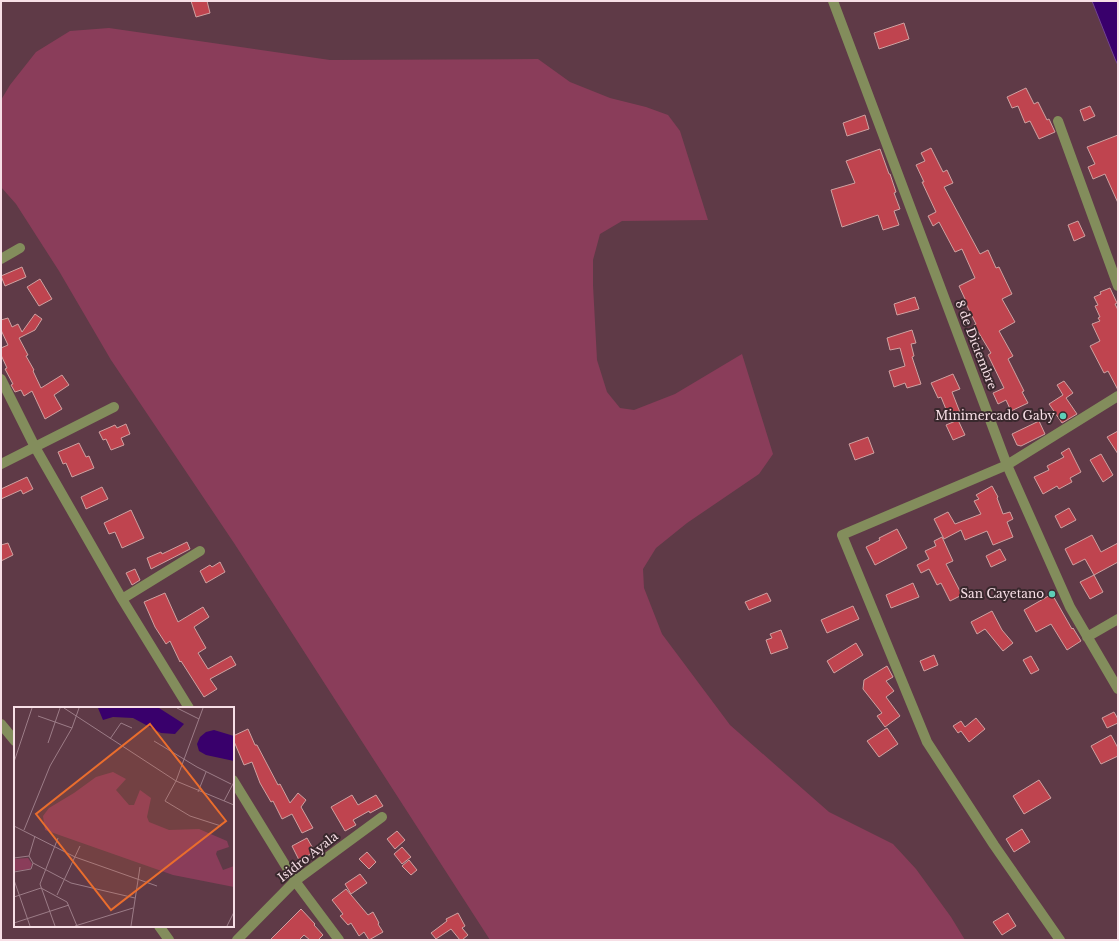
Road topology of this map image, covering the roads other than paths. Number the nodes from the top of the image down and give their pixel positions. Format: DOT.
graph roads {
  1 [pos="833,1"];
  2 [pos="1058,121"];
  3 [pos="20,248"];
  4 [pos="1,260"];
  5 [pos="1118,286"];
  6 [pos="1,379"];
  7 [pos="1118,396"];
  8 [pos="114,407"];
  9 [pos="35,447"];
  10 [pos="1,464"];
  11 [pos="1007,465"];
  12 [pos="200,551"];
  13 [pos="122,599"];
  14 [pos="1118,619"];
  15 [pos="1087,637"];
  16 [pos="1118,689"];
  17 [pos="188,707"];
  18 [pos="1,724"];
  19 [pos="14,740"];
  20 [pos="234,782"];
  21 [pos="382,817"];
  22 [pos="295,881"];
  23 [pos="160,927"];
  24 [pos="169,940"];
  25 [pos="237,940"];
  26 [pos="339,940"];
  27 [pos="1060,940"];
  1 -- 11 [label="street, 8 de Diciembre"];
  2 -- 5 [label="street"];
  3 -- 4 [label="street"];
  6 -- 9 [label="street"];
  7 -- 11 [label="street"];
  8 -- 9 [label="street"];
  9 -- 10 [label="street"];
  9 -- 13 [label="street"];
  11 -- 15 [label="street, 8 de Diciembre"];
  11 -- 27 [label="street"];
  12 -- 13 [label="street"];
  13 -- 17 [label="street"];
  14 -- 15 [label="street"];
  15 -- 16 [label="street, 8 de Diciembre"];
  18 -- 19 [label="street"];
  20 -- 22 [label="street"];
  21 -- 22 [label="street, Isidro Ayala"];
  22 -- 25 [label="street, Isidro Ayala"];
  22 -- 26 [label="street"];
  23 -- 24 [label="street"];
}
